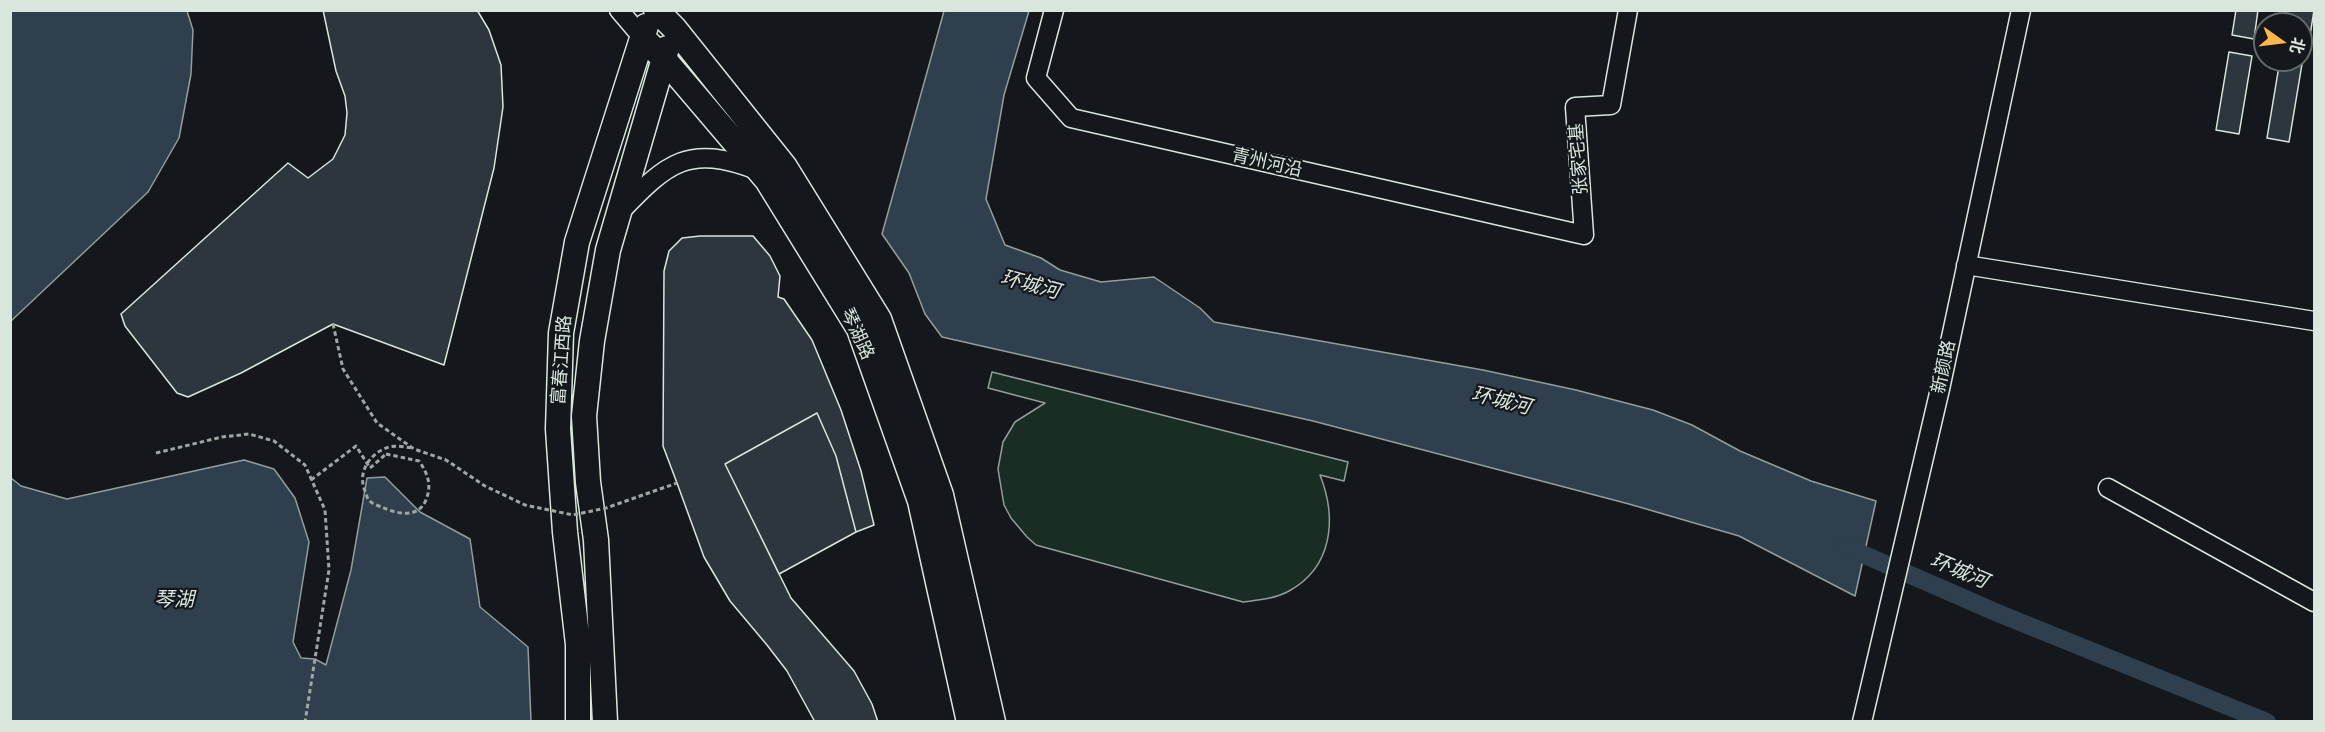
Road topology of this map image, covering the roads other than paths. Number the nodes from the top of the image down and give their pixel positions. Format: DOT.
graph roads {
  1 [pos="619,10"];
  2 [pos="651,10"];
  3 [pos="656,10"];
  4 [pos="1054,10"];
  5 [pos="1628,10"];
  6 [pos="2021,10"];
  7 [pos="677,19"];
  8 [pos="642,37"];
  9 [pos="664,59"];
  10 [pos="760,171"];
  11 [pos="619,213"];
  12 [pos="1584,235"];
  13 [pos="1966,265"];
  14 [pos="2314,321"];
  15 [pos="2108,488"];
  16 [pos="2314,602"];
  17 [pos="578,722"];
  18 [pos="605,722"];
  19 [pos="969,722"];
  20 [pos="993,722"];
  21 [pos="1862,722"];
  1 -- 8 [label="street, 琴湖路"];
  2 -- 8 [label="main road, 富春江西路"];
  3 -- 7 [label="main road, 琴湖路"];
  4 -- 12 [label="street, 青州河沿"];
  5 -- 12 [label="street, 张家宅基"];
  6 -- 13 [label="street, 新颜路"];
  7 -- 9 [label="main road, 富春江西路"];
  7 -- 20 [label="main road, 琴湖路"];
  8 -- 9 [label="main road, 琴湖路"];
  8 -- 17 [label="main road, 富春江西路"];
  9 -- 10 [label="main road, 琴湖路"];
  9 -- 11 [label="main road, 富春江西路"];
  10 -- 11 [label="street"];
  10 -- 19 [label="main road, 琴湖路"];
  11 -- 18 [label="main road, 富春江西路"];
  13 -- 14 [label="street"];
  13 -- 21 [label="street, 新颜路"];
  15 -- 16 [label="street"];
}
